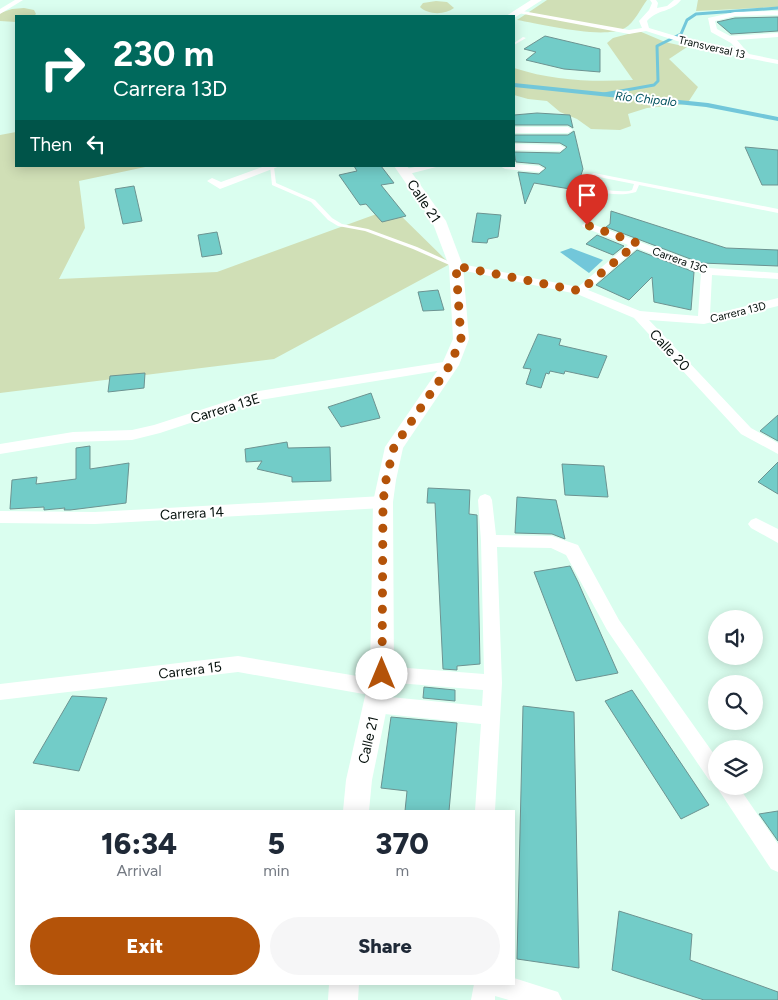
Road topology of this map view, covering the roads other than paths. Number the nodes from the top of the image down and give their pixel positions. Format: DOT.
graph roads {
  1 [pos="20,0"];
  2 [pos="537,0"];
  3 [pos="653,0"];
  4 [pos="678,0"];
  5 [pos="652,10"];
  6 [pos="0,12"];
  7 [pos="778,13"];
  8 [pos="514,14"];
  9 [pos="642,30"];
  10 [pos="778,35"];
  11 [pos="524,38"];
  12 [pos="728,38"];
  13 [pos="515,43"];
  14 [pos="746,55"];
  15 [pos="778,62"];
  16 [pos="515,130"];
  17 [pos="541,130"];
  18 [pos="568,130"];
  19 [pos="515,147"];
  20 [pos="549,148"];
  21 [pos="560,148"];
  22 [pos="274,167"];
  23 [pos="424,167"];
  24 [pos="515,167"];
  25 [pos="402,169"];
  26 [pos="539,169"];
  27 [pos="212,181"];
  28 [pos="637,183"];
  29 [pos="778,211"];
  30 [pos="587,225"];
  31 [pos="637,243"];
  32 [pos="456,266"];
  33 [pos="706,271"];
  34 [pos="778,276"];
  35 [pos="580,291"];
  36 [pos="778,302"];
  37 [pos="638,316"];
  38 [pos="704,320"];
  39 [pos="450,365"];
  40 [pos="0,449"];
  41 [pos="778,449"];
  42 [pos="485,500"];
  43 [pos="383,502"];
  44 [pos="0,517"];
  45 [pos="756,524"];
  46 [pos="778,537"];
  47 [pos="489,541"];
  48 [pos="493,683"];
  49 [pos="379,689"];
  50 [pos="0,692"];
  51 [pos="491,716"];
  52 [pos="708,761"];
  53 [pos="732,795"];
  54 [pos="356,810"];
  55 [pos="485,810"];
  56 [pos="778,862"];
  57 [pos="344,985"];
  58 [pos="485,985"];
  59 [pos="497,985"];
  60 [pos="343,1000"];
  61 [pos="483,1000"];
  62 [pos="550,1000"];
  1 -- 6 [label="street"];
  2 -- 8 [label="street"];
  3 -- 5 [label="street"];
  4 -- 5 [label="street"];
  5 -- 9 [label="street"];
  7 -- 12 [label="street"];
  8 -- 9 [label="street, Transversal 13"];
  9 -- 14 [label="street, Transversal 13"];
  10 -- 12 [label="street"];
  11 -- 13 [label="lane"];
  12 -- 14 [label="street"];
  14 -- 15 [label="street, Transversal 13"];
  16 -- 17 [label="street"];
  17 -- 18 [label="street"];
  17 -- 20 [label="street"];
  19 -- 20 [label="street"];
  20 -- 21 [label="street"];
  22 -- 27 [label="street"];
  22 -- 32 [label="lane"];
  23 -- 25 [label="street"];
  24 -- 26 [label="street"];
  25 -- 32 [label="street, Calle 21"];
  28 -- 28 [label="lane"];
  28 -- 29 [label="lane"];
  30 -- 31 [label="street, Carrera 13C"];
  31 -- 33 [label="street, Carrera 13C"];
  31 -- 35 [label="street"];
  32 -- 35 [label="street"];
  32 -- 39 [label="street, Calle 21"];
  33 -- 34 [label="street, Carrera 13C"];
  33 -- 38 [label="street"];
  35 -- 37 [label="street, Calle 20"];
  36 -- 38 [label="street, Carrera 13D"];
  37 -- 38 [label="street, Carrera 13D"];
  37 -- 41 [label="street, Calle 20"];
  39 -- 40 [label="street, Carrera 13E"];
  39 -- 43 [label="street, Calle 21"];
  42 -- 47 [label="street"];
  43 -- 44 [label="street, Carrera 14"];
  43 -- 49 [label="street, Calle 21"];
  45 -- 46 [label="street"];
  47 -- 48 [label="street"];
  47 -- 52 [label="street"];
  48 -- 49 [label="street"];
  48 -- 51 [label="street"];
  49 -- 50 [label="street, Carrera 15"];
  49 -- 51 [label="street"];
  49 -- 54 [label="street, Calle 21"];
  51 -- 55 [label="street"];
  53 -- 56 [label="street"];
  57 -- 60 [label="street"];
  58 -- 61 [label="street"];
  59 -- 62 [label="street"];
}
